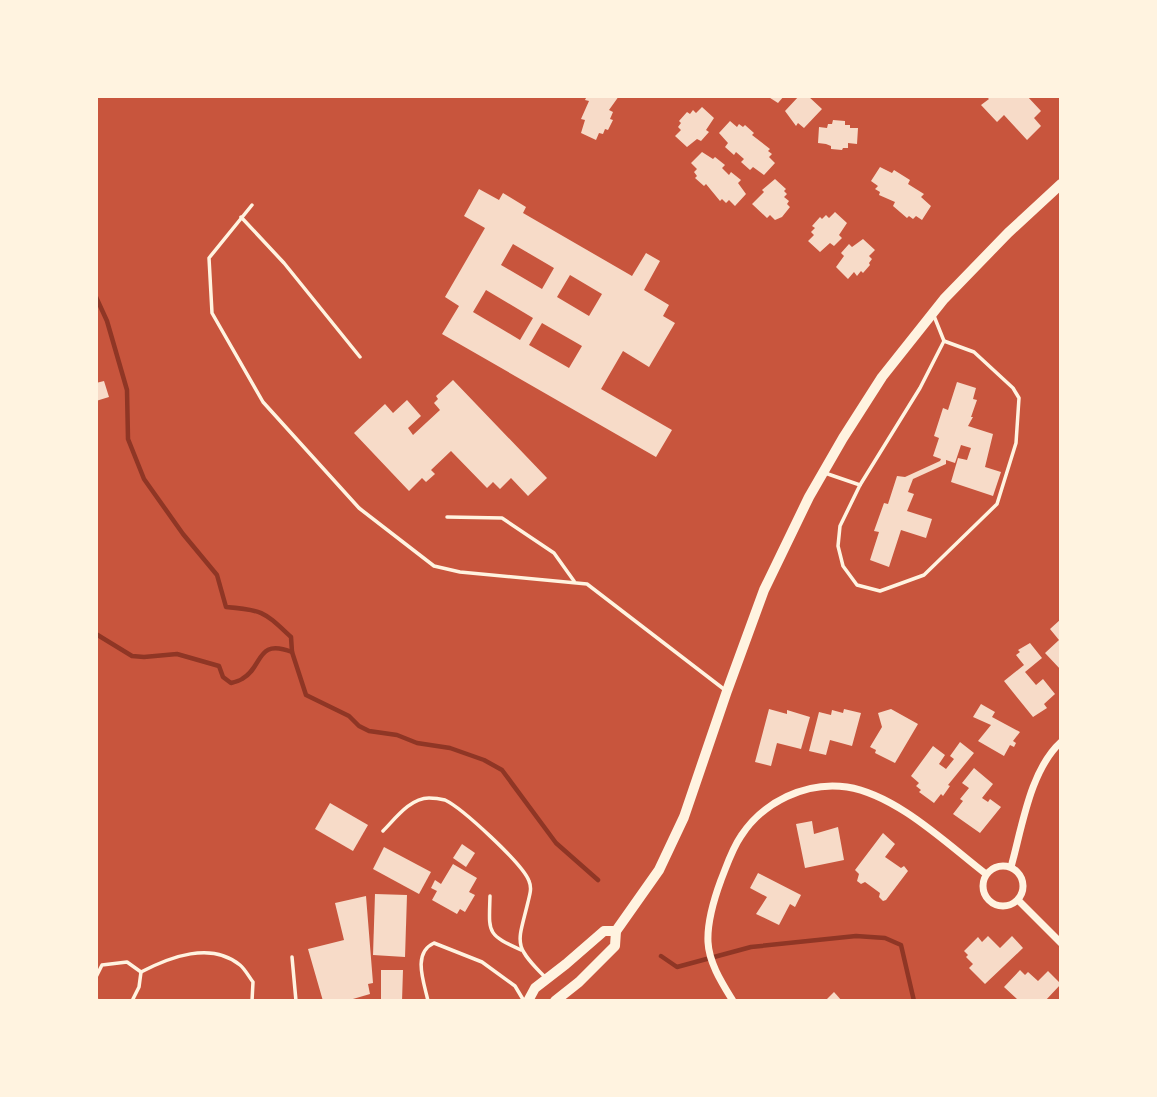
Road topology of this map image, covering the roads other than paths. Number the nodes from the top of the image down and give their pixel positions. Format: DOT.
graph roads {
  1 [pos="1061,184"];
  2 [pos="252,205"];
  3 [pos="241,217"];
  4 [pos="933,313"];
  5 [pos="944,341"];
  6 [pos="360,357"];
  7 [pos="823,473"];
  8 [pos="860,485"];
  9 [pos="447,517"];
  10 [pos="575,583"];
  11 [pos="727,691"];
  12 [pos="1061,742"];
  13 [pos="383,831"];
  14 [pos="1011,867"];
  15 [pos="986,874"];
  16 [pos="490,896"];
  17 [pos="1018,900"];
  18 [pos="616,931"];
  19 [pos="1061,943"];
  20 [pos="521,950"];
  21 [pos="292,957"];
  22 [pos="141,972"];
  23 [pos="96,977"];
  24 [pos="547,978"];
  25 [pos="132,1001"];
  26 [pos="252,1001"];
  27 [pos="296,1001"];
  28 [pos="428,1001"];
  29 [pos="526,1001"];
  30 [pos="555,1001"];
  31 [pos="733,1001"];
  1 -- 4 [label="street"];
  2 -- 3 [label="lane"];
  3 -- 6 [label="lane"];
  3 -- 10 [label="lane"];
  4 -- 5 [label="lane"];
  4 -- 7 [label="street"];
  5 -- 8 [label="lane"];
  5 -- 8 [label="lane"];
  7 -- 8 [label="lane"];
  7 -- 11 [label="street"];
  9 -- 10 [label="lane"];
  10 -- 11 [label="lane"];
  11 -- 18 [label="street"];
  12 -- 14 [label="street"];
  13 -- 20 [label="lane"];
  14 -- 15 [label="street"];
  14 -- 17 [label="street"];
  15 -- 17 [label="street"];
  15 -- 31 [label="street"];
  16 -- 20 [label="lane"];
  17 -- 19 [label="street"];
  18 -- 24 [label="street"];
  18 -- 30 [label="street"];
  20 -- 24 [label="lane"];
  21 -- 27 [label="lane"];
  22 -- 23 [label="lane"];
  22 -- 25 [label="lane"];
  22 -- 26 [label="lane"];
  24 -- 29 [label="street"];
  28 -- 29 [label="lane"];
}
